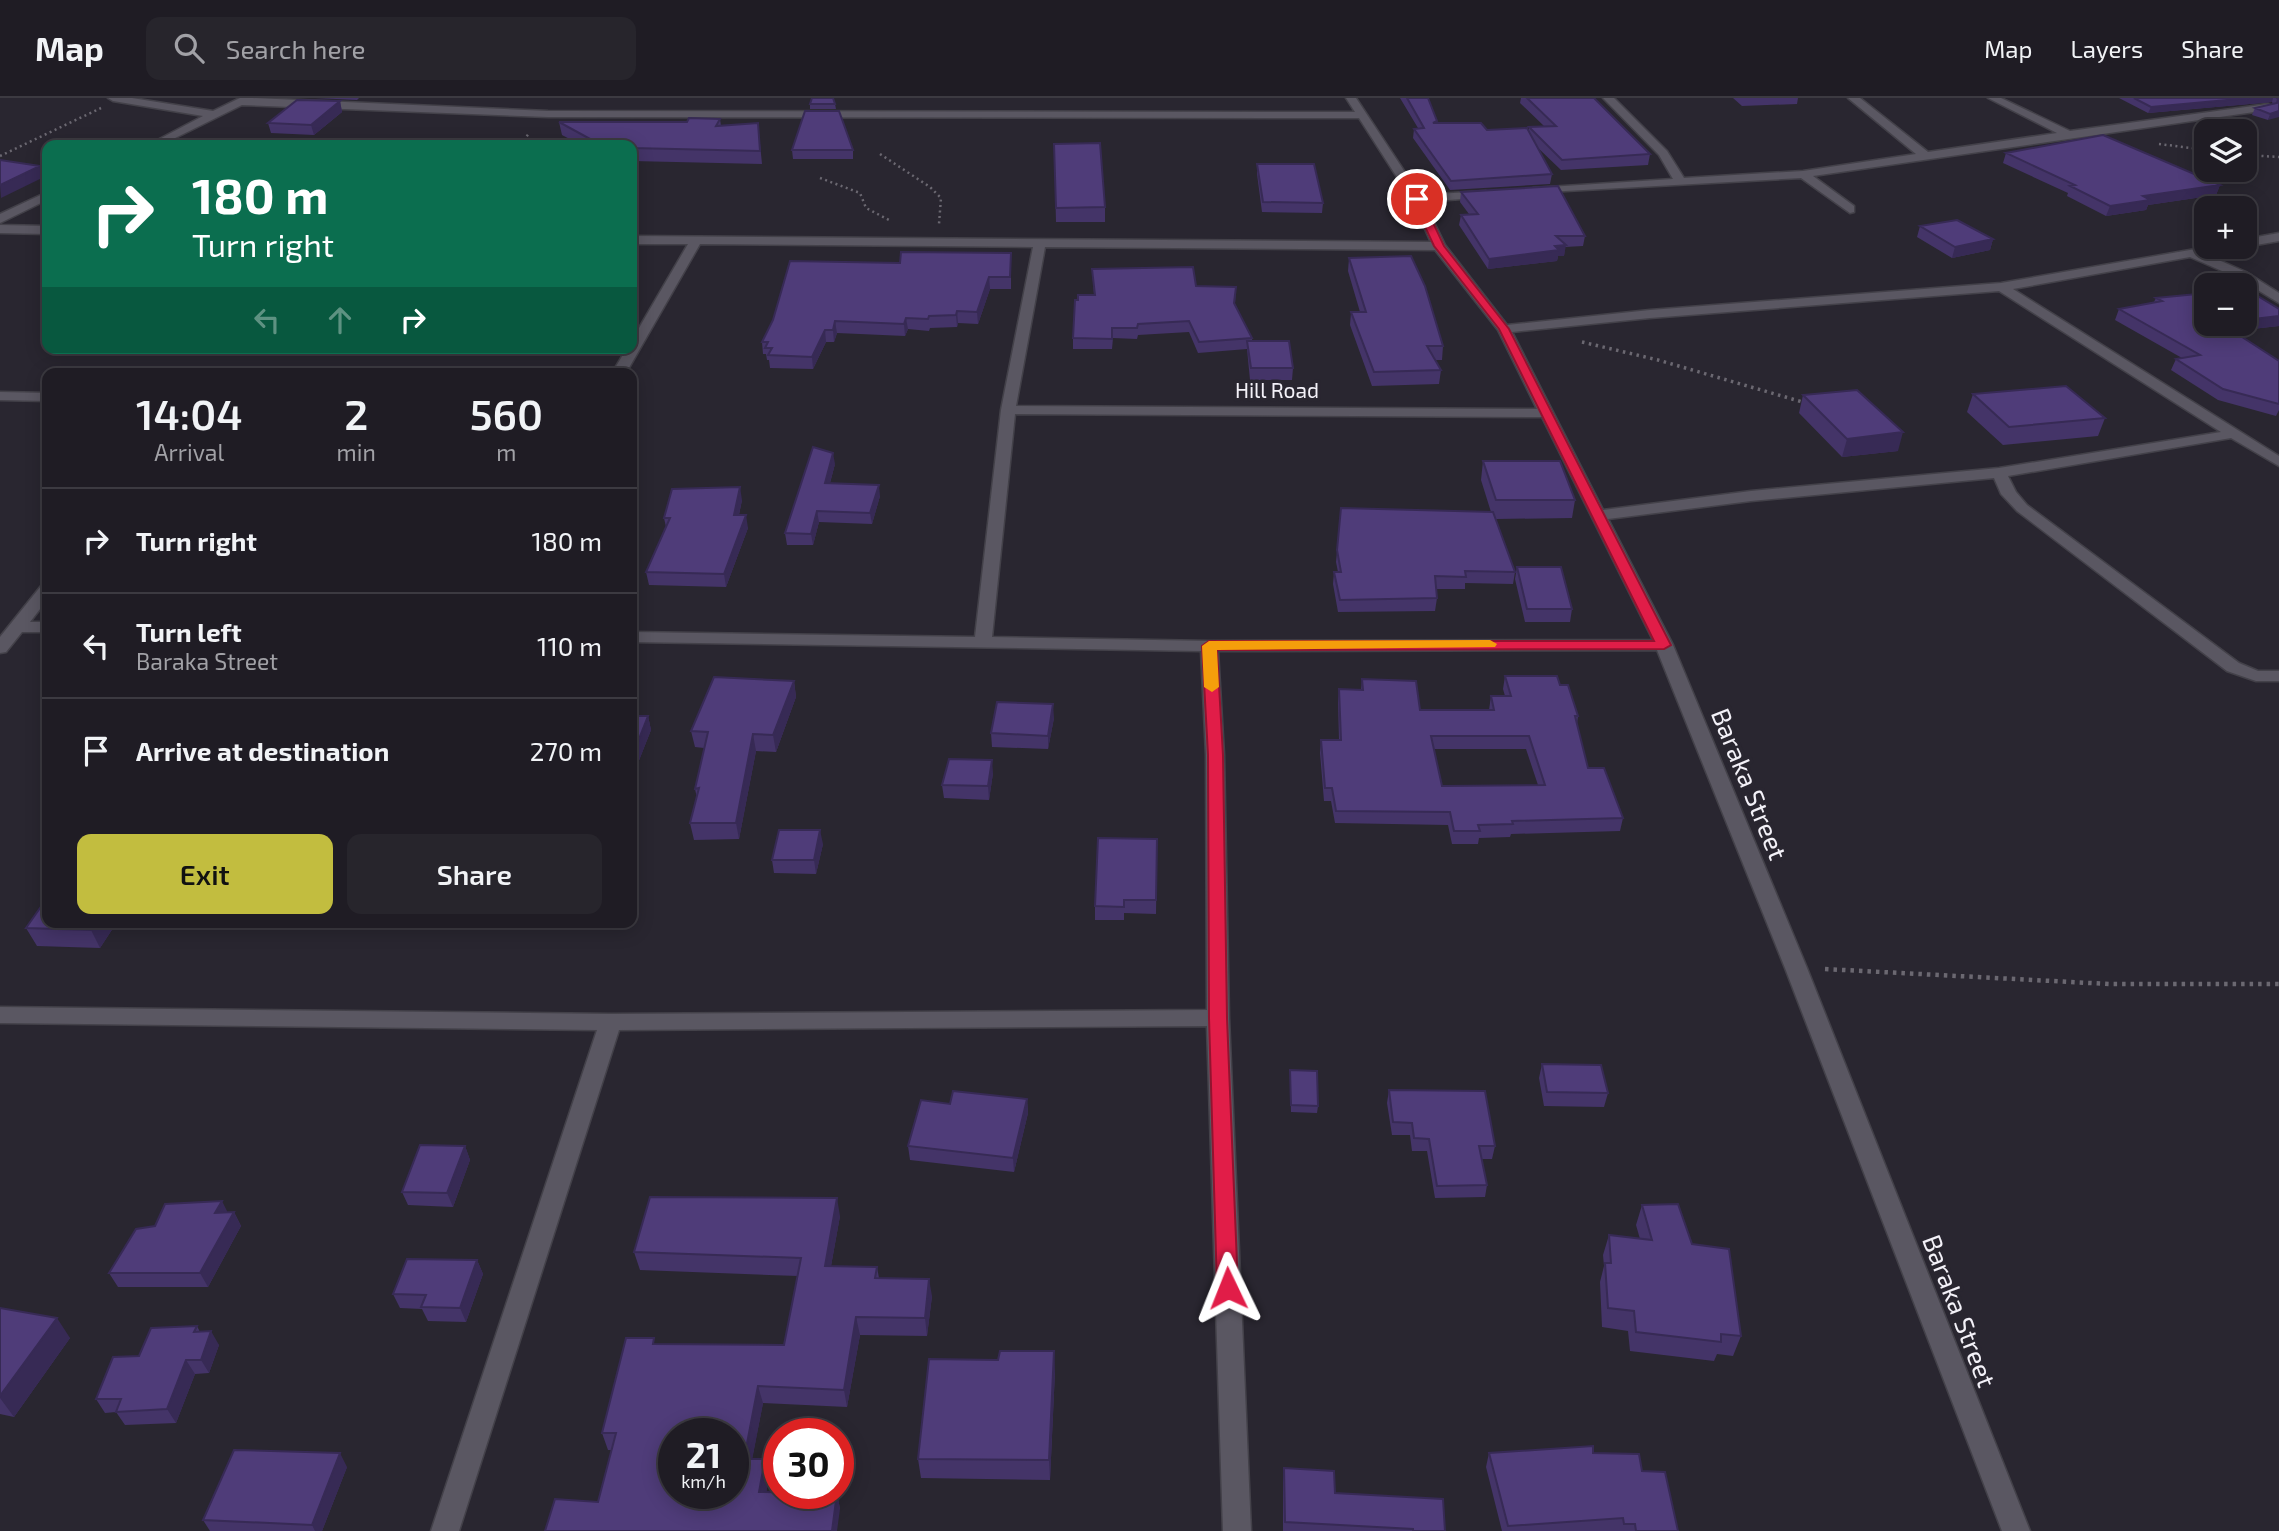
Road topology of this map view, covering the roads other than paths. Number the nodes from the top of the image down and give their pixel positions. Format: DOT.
graph roads {
  1 [pos="1608,98"];
  2 [pos="1853,98"];
  3 [pos="1993,98"];
  4 [pos="2248,98"];
  5 [pos="117,99"];
  6 [pos="244,100"];
  7 [pos="1356,106"];
  8 [pos="2273,109"];
  9 [pos="215,115"];
  10 [pos="2069,134"];
  11 [pos="163,140"];
  12 [pos="1926,156"];
  13 [pos="1803,174"];
  14 [pos="1680,181"];
  15 [pos="1513,192"];
  16 [pos="1500,193"];
  17 [pos="42,199"];
  18 [pos="1417,199"];
  19 [pos="1850,209"];
  20 [pos="0,219"];
  21 [pos="0,229"];
  22 [pos="42,230"];
  23 [pos="2279,237"];
  24 [pos="637,240"];
  25 [pos="696,241"];
  26 [pos="2257,241"];
  27 [pos="1039,244"];
  28 [pos="1440,246"];
  29 [pos="2192,253"];
  30 [pos="2001,287"];
  31 [pos="2279,299"];
  32 [pos="1504,329"];
  33 [pos="637,342"];
  34 [pos="0,396"];
  35 [pos="42,397"];
  36 [pos="1008,410"];
  37 [pos="1546,413"];
  38 [pos="2231,434"];
  39 [pos="2279,462"];
  40 [pos="1999,473"];
  41 [pos="1599,515"];
  42 [pos="42,596"];
  43 [pos="18,627"];
  44 [pos="42,627"];
  45 [pos="637,637"];
  46 [pos="983,642"];
  47 [pos="1664,645"];
  48 [pos="1209,646"];
  49 [pos="0,648"];
  50 [pos="2279,676"];
  51 [pos="0,1016"];
  52 [pos="1218,1018"];
  53 [pos="611,1022"];
  54 [pos="445,1531"];
  55 [pos="1237,1531"];
  56 [pos="2016,1531"];
  1 -- 14 [label="street"];
  2 -- 12 [label="street"];
  3 -- 10 [label="street"];
  4 -- 8 [label="street"];
  5 -- 9 [label="street"];
  6 -- 7 [label="street"];
  6 -- 9 [label="street"];
  7 -- 18 [label="street, Baraka Street"];
  8 -- 10 [label="street"];
  9 -- 11 [label="street"];
  10 -- 12 [label="street"];
  12 -- 13 [label="street"];
  13 -- 14 [label="street"];
  13 -- 19 [label="street"];
  14 -- 15 [label="street"];
  16 -- 18 [label="street"];
  17 -- 20 [label="street"];
  18 -- 28 [label="street, Baraka Street"];
  21 -- 22 [label="street"];
  23 -- 26 [label="street"];
  24 -- 25 [label="street"];
  25 -- 27 [label="street"];
  25 -- 33 [label="street"];
  27 -- 28 [label="street"];
  27 -- 36 [label="street"];
  28 -- 32 [label="street, Baraka Street"];
  29 -- 30 [label="street"];
  29 -- 31 [label="street"];
  30 -- 32 [label="street"];
  30 -- 38 [label="street"];
  32 -- 37 [label="street, Baraka Street"];
  34 -- 35 [label="street"];
  36 -- 37 [label="street, Hill Road"];
  36 -- 46 [label="street"];
  37 -- 41 [label="street, Baraka Street"];
  38 -- 39 [label="street"];
  38 -- 40 [label="street"];
  40 -- 41 [label="street"];
  40 -- 50 [label="street"];
  41 -- 47 [label="street, Baraka Street"];
  42 -- 43 [label="street"];
  43 -- 44 [label="street"];
  43 -- 49 [label="street"];
  45 -- 46 [label="street"];
  46 -- 48 [label="street"];
  47 -- 48 [label="street"];
  47 -- 56 [label="street, Baraka Street"];
  48 -- 52 [label="street"];
  51 -- 53 [label="street"];
  52 -- 53 [label="street"];
  52 -- 55 [label="street"];
  53 -- 54 [label="street"];
}
